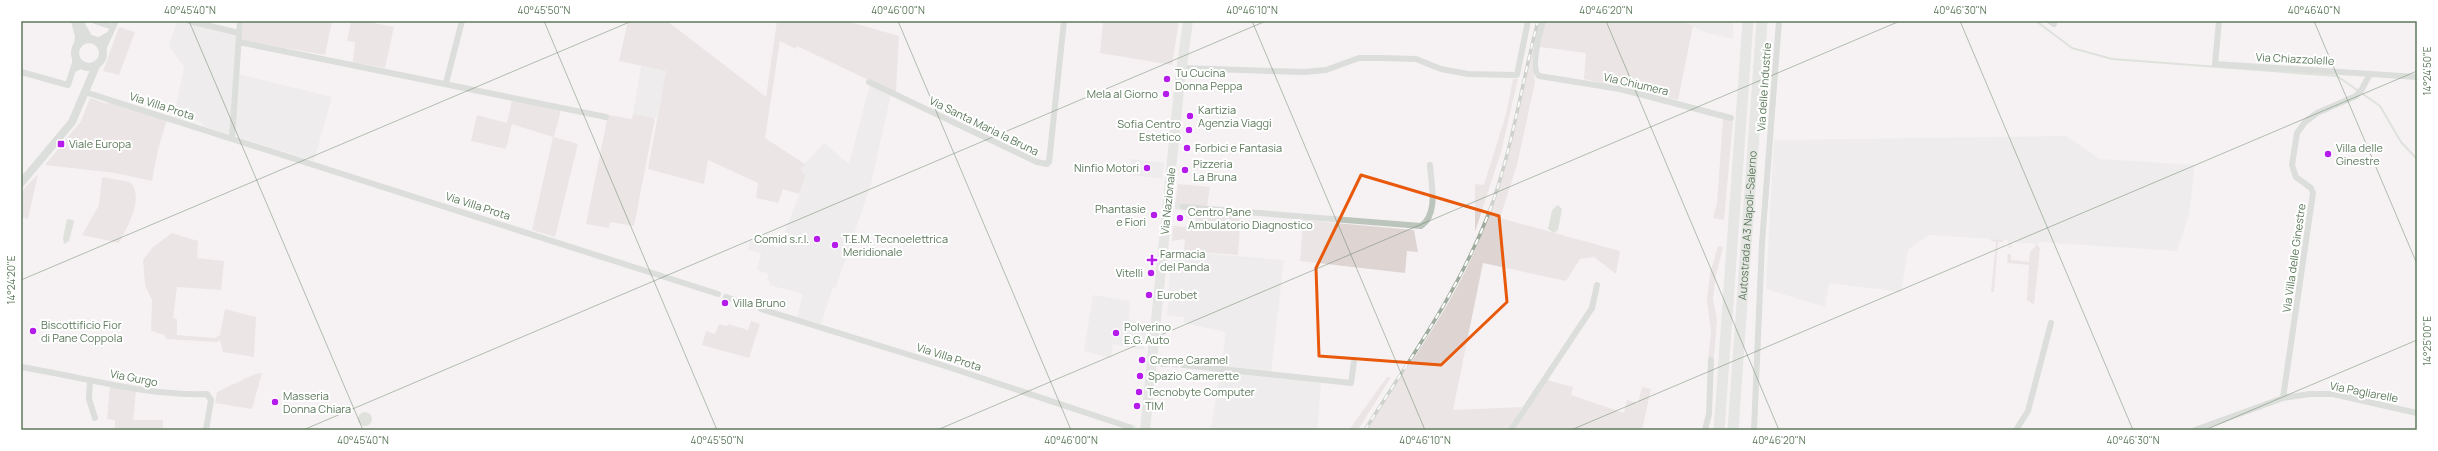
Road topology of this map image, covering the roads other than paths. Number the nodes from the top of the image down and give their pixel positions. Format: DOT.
graph roads {
  1 [pos="75,21"];
  2 [pos="79,21"];
  3 [pos="95,21"];
  4 [pos="189,21"];
  5 [pos="240,21"];
  6 [pos="462,21"];
  7 [pos="1064,21"];
  8 [pos="1188,21"];
  9 [pos="1528,21"];
  10 [pos="1543,21"];
  11 [pos="1748,21"];
  12 [pos="1762,21"];
  13 [pos="1779,21"];
  14 [pos="2219,21"];
  15 [pos="113,27"];
  16 [pos="239,33"];
  17 [pos="89,39"];
  18 [pos="98,42"];
  19 [pos="239,42"];
  20 [pos="78,45"];
  21 [pos="103,49"];
  22 [pos="75,54"];
  23 [pos="83,66"];
  24 [pos="96,66"];
  25 [pos="1181,68"];
  26 [pos="73,70"];
  27 [pos="21,72"];
  28 [pos="2370,74"];
  29 [pos="2417,77"];
  30 [pos="869,82"];
  31 [pos="446,83"];
  32 [pos="85,92"];
  33 [pos="606,117"];
  34 [pos="1731,118"];
  35 [pos="232,138"];
  36 [pos="1430,165"];
  37 [pos="21,183"];
  38 [pos="1183,207"];
  39 [pos="1597,285"];
  40 [pos="718,294"];
  41 [pos="726,297"];
  42 [pos="753,306"];
  43 [pos="761,309"];
  44 [pos="2051,323"];
  45 [pos="1711,360"];
  46 [pos="1152,362"];
  47 [pos="1354,362"];
  48 [pos="1163,364"];
  49 [pos="1183,365"];
  50 [pos="21,367"];
  51 [pos="90,380"];
  52 [pos="2282,398"];
  53 [pos="2417,413"];
  54 [pos="95,418"];
  55 [pos="1129,427"];
  56 [pos="206,430"];
  57 [pos="1142,430"];
  58 [pos="1511,430"];
  59 [pos="1705,430"];
  60 [pos="1719,430"];
  61 [pos="1733,430"];
  62 [pos="1754,430"];
  63 [pos="2016,430"];
  64 [pos="2195,430"];
  1 -- 20 [label="street"];
  2 -- 17 [label="street"];
  3 -- 15 [label="street"];
  4 -- 16 [label="street"];
  5 -- 16 [label="street"];
  6 -- 31 [label="street"];
  7 -- 30 [label="street, Via Santa Maria la Bruna"];
  8 -- 25 [label="main road, Via Nazionale"];
  9 -- 25 [label="street"];
  10 -- 34 [label="street, Via Chiumera"];
  11 -- 60 [label="highway, Autostrada A3 Napoli-Salerno"];
  12 -- 61 [label="highway, Autostrada A3 Napoli-Salerno"];
  13 -- 62 [label="street, Via delle Industrie"];
  14 -- 28 [label="street, Via Chiazzolelle"];
  15 -- 18 [label="street"];
  15 -- 21 [label="street"];
  16 -- 19 [label="street"];
  17 -- 18 [label="street"];
  17 -- 20 [label="street"];
  18 -- 21 [label="street"];
  19 -- 31 [label="street"];
  19 -- 35 [label="street"];
  20 -- 22 [label="street"];
  21 -- 24 [label="street"];
  22 -- 23 [label="street"];
  22 -- 26 [label="street"];
  23 -- 24 [label="street"];
  23 -- 26 [label="street"];
  23 -- 32 [label="street"];
  24 -- 32 [label="street"];
  25 -- 46 [label="main road, Via Nazionale"];
  26 -- 27 [label="street"];
  28 -- 29 [label="street, Via Chiazzolelle"];
  28 -- 52 [label="street, Via Villa delle Ginestre"];
  31 -- 33 [label="street"];
  32 -- 35 [label="street, Via Villa Prota"];
  32 -- 37 [label="street"];
  35 -- 40 [label="street, Via Villa Prota"];
  36 -- 38 [label="street"];
  39 -- 58 [label="street"];
  41 -- 42 [label="street"];
  43 -- 55 [label="street, Via Villa Prota"];
  44 -- 63 [label="street"];
  45 -- 59 [label="street"];
  46 -- 48 [label="street"];
  46 -- 57 [label="main road, Via Nazionale"];
  47 -- 49 [label="street"];
  50 -- 51 [label="street, Via Gurgo"];
  51 -- 54 [label="street"];
  51 -- 56 [label="street, Via Gurgo"];
  52 -- 53 [label="street, Via Pagliarelle"];
  52 -- 64 [label="street"];
}
